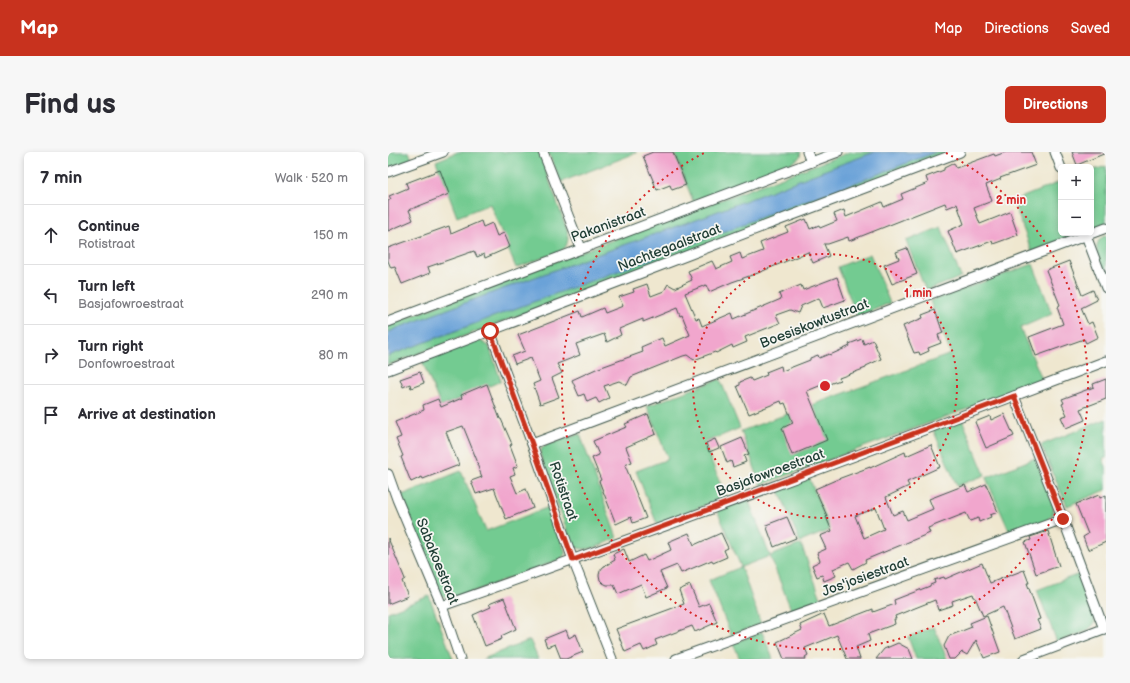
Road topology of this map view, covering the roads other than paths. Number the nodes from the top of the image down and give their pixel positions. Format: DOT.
graph roads {
  1 [pos="443,152"];
  2 [pos="543,152"];
  3 [pos="807,152"];
  4 [pos="838,152"];
  5 [pos="960,152"];
  6 [pos="1055,152"];
  7 [pos="811,162"];
  8 [pos="1060,164"];
  9 [pos="388,172"];
  10 [pos="1106,228"];
  11 [pos="1094,231"];
  12 [pos="1080,236"];
  13 [pos="1086,236"];
  14 [pos="581,248"];
  15 [pos="1106,288"];
  16 [pos="388,322"];
  17 [pos="490,331"];
  18 [pos="1106,361"];
  19 [pos="388,370"];
  20 [pos="1014,396"];
  21 [pos="532,444"];
  22 [pos="388,474"];
  23 [pos="397,499"];
  24 [pos="388,503"];
  25 [pos="1063,519"];
  26 [pos="573,560"];
  27 [pos="442,606"];
  28 [pos="1105,628"];
  29 [pos="460,659"];
  30 [pos="612,659"];
  31 [pos="676,659"];
  32 [pos="1024,659"];
  1 -- 9 [label="street"];
  2 -- 14 [label="street"];
  3 -- 7 [label="street"];
  4 -- 7 [label="street, Pakanistraat"];
  5 -- 17 [label="street, Nachtegaalstraat"];
  6 -- 8 [label="street"];
  7 -- 14 [label="street, Pakanistraat"];
  10 -- 11 [label="street, Boesiskowtustraat"];
  12 -- 21 [label="street, Boesiskowtustraat"];
  13 -- 15 [label="street"];
  14 -- 16 [label="street, Pakanistraat"];
  17 -- 19 [label="street, Nachtegaalstraat"];
  17 -- 21 [label="street, Rotistraat"];
  18 -- 20 [label="street, Basjafowroestraat"];
  20 -- 25 [label="street"];
  20 -- 26 [label="street, Basjafowroestraat"];
  21 -- 26 [label="street, Rotistraat"];
  22 -- 23 [label="street, Sabakoestraat"];
  23 -- 24 [label="street"];
  23 -- 27 [label="street, Sabakoestraat"];
  25 -- 28 [label="street"];
  25 -- 31 [label="street, Jos'josiestraat"];
  26 -- 27 [label="street, Basjafowroestraat"];
  26 -- 30 [label="street, Rotistraat"];
  27 -- 29 [label="street, Sabakoestraat"];
  28 -- 32 [label="street"];
}
